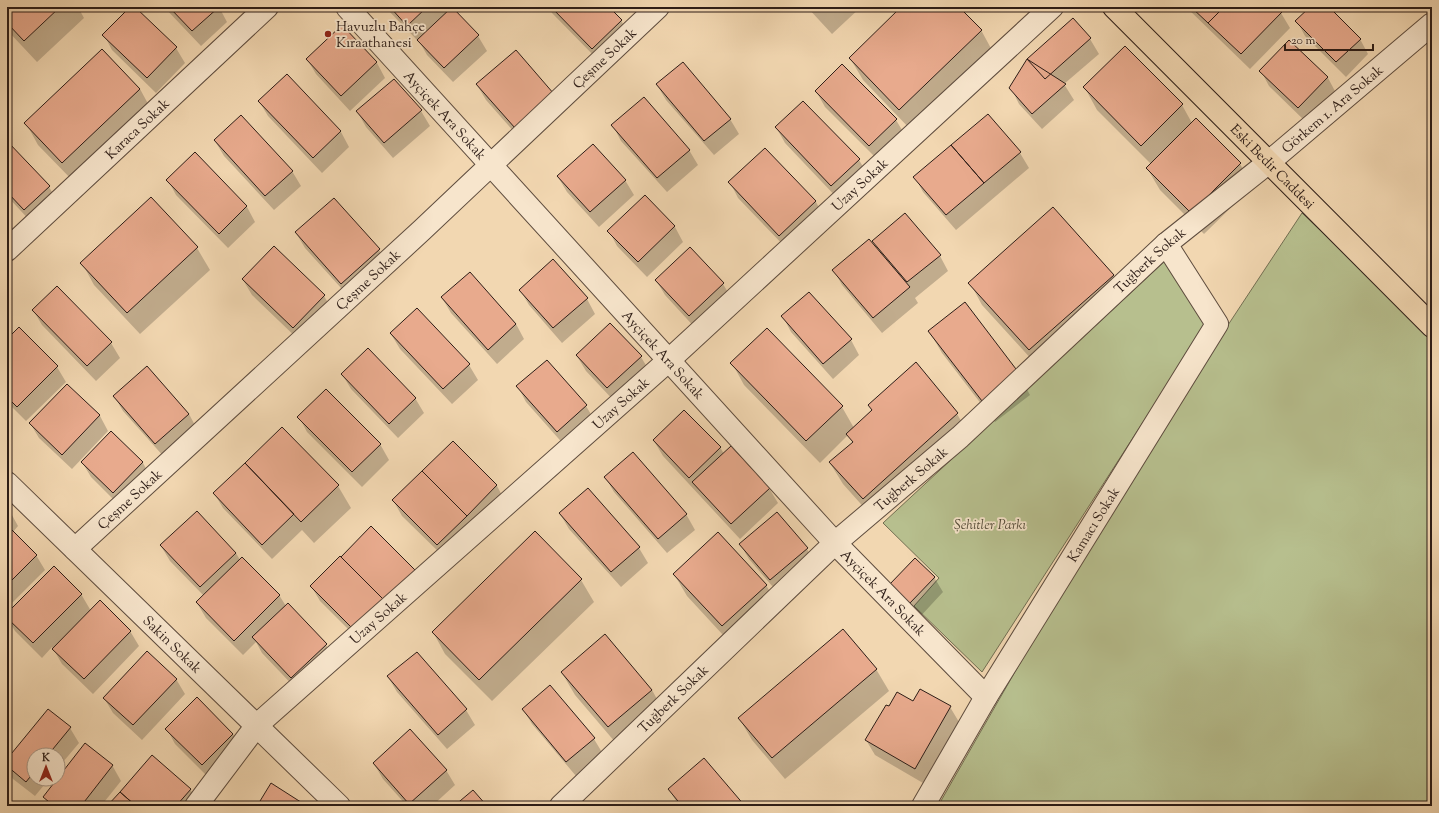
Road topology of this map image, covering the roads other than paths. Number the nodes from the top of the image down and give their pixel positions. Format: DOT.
graph roads {
  1 [pos="267,7"];
  2 [pos="347,7"];
  3 [pos="658,7"];
  4 [pos="1052,7"];
  5 [pos="1114,7"];
  6 [pos="1432,24"];
  7 [pos="1269,162"];
  8 [pos="491,165"];
  9 [pos="1166,244"];
  10 [pos="7,250"];
  11 [pos="1432,326"];
  12 [pos="668,361"];
  13 [pos="7,483"];
  14 [pos="835,543"];
  15 [pos="75,549"];
  16 [pos="986,697"];
  17 [pos="257,725"];
  18 [pos="196,806"];
  19 [pos="339,806"];
  20 [pos="561,806"];
  21 [pos="923,806"];
  1 -- 10 [label="street, Karaca Sokak"];
  2 -- 8 [label="street, Ayçiçek Ara Sokak"];
  3 -- 8 [label="street, Çeşme Sokak"];
  4 -- 12 [label="street, Uzay Sokak"];
  5 -- 7 [label="main road, Eski Bedir Caddesi"];
  6 -- 7 [label="street, Görkem 1. Ara Sokak"];
  7 -- 9 [label="street, Tuğberk Sokak"];
  7 -- 11 [label="main road, Eski Bedir Caddesi"];
  8 -- 12 [label="street, Ayçiçek Ara Sokak"];
  8 -- 15 [label="street, Çeşme Sokak"];
  9 -- 14 [label="street, Tuğberk Sokak"];
  9 -- 16 [label="street, Kamacı Sokak"];
  12 -- 14 [label="street, Ayçiçek Ara Sokak"];
  12 -- 17 [label="street, Uzay Sokak"];
  13 -- 15 [label="street, Sakin Sokak"];
  14 -- 16 [label="street, Ayçiçek Ara Sokak"];
  14 -- 20 [label="street, Tuğberk Sokak"];
  15 -- 17 [label="street, Sakin Sokak"];
  16 -- 21 [label="street, Kamacı Sokak"];
  17 -- 18 [label="street, Uzay Sokak"];
  17 -- 19 [label="street, Sakin Sokak"];
}
